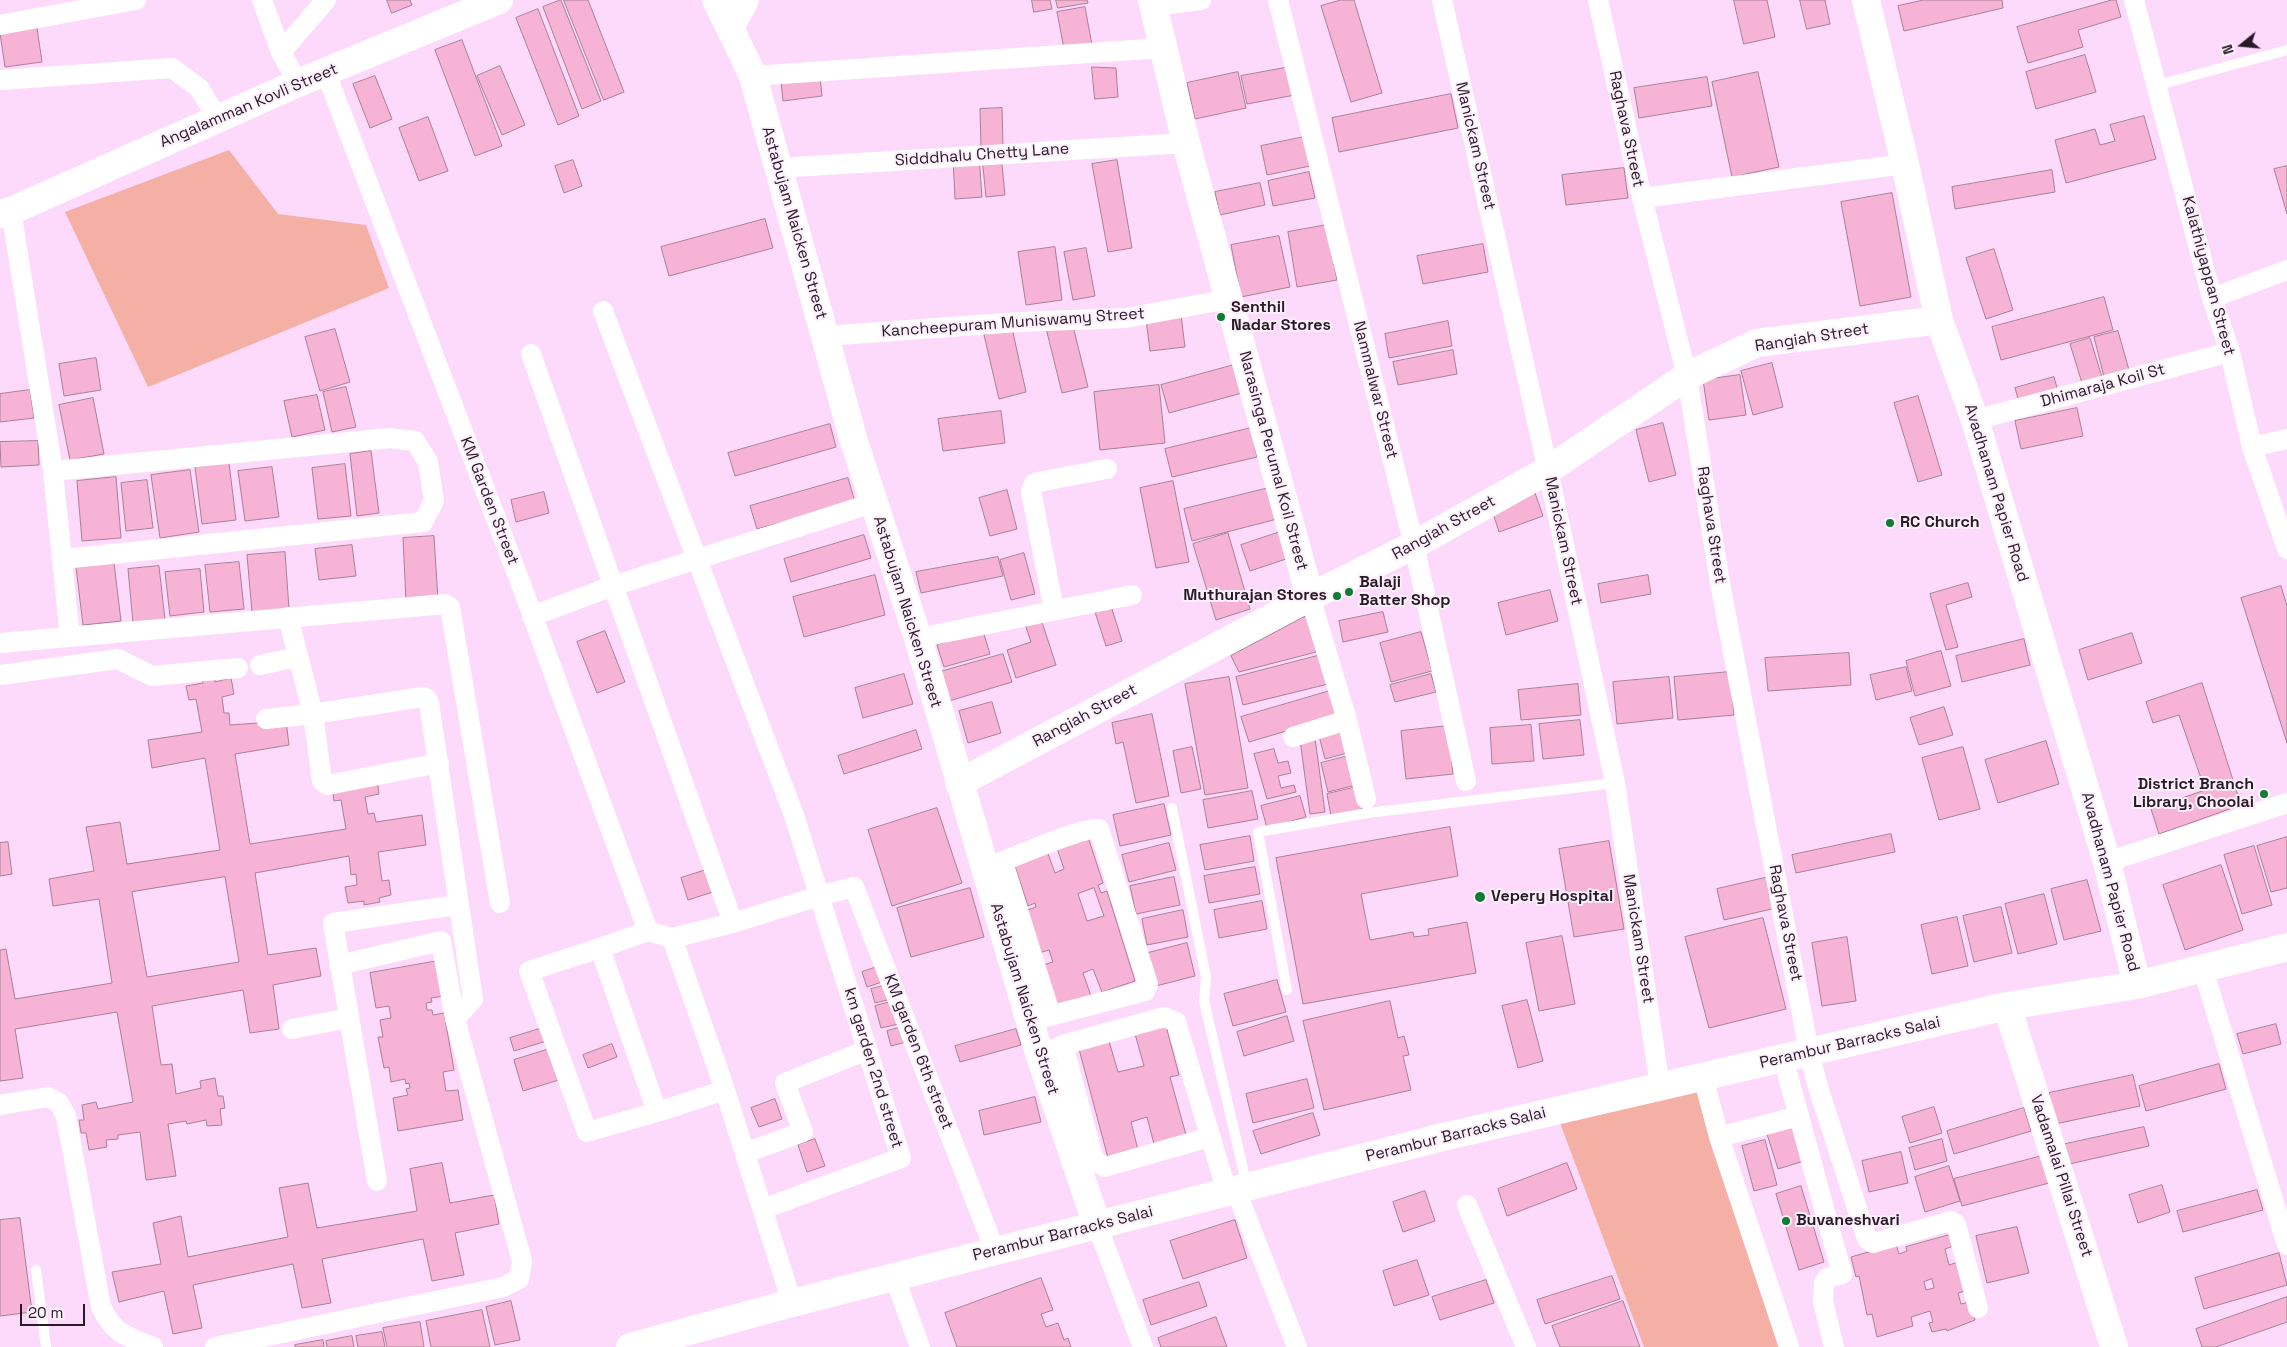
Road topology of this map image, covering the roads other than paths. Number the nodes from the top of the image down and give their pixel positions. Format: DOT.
graph roads {
  1 [pos="136,0"];
  2 [pos="262,0"];
  3 [pos="326,0"];
  4 [pos="499,0"];
  5 [pos="716,0"];
  6 [pos="745,0"];
  7 [pos="1201,0"];
  8 [pos="1278,0"];
  9 [pos="1442,0"];
  10 [pos="1598,0"];
  11 [pos="1866,0"];
  12 [pos="2134,0"];
  13 [pos="1152,3"];
  14 [pos="0,25"];
  15 [pos="730,28"];
  16 [pos="1162,48"];
  17 [pos="2287,50"];
  18 [pos="281,52"];
  19 [pos="326,73"];
  20 [pos="752,76"];
  21 [pos="0,80"];
  22 [pos="298,84"];
  23 [pos="2158,85"];
  24 [pos="218,118"];
  25 [pos="1186,143"];
  26 [pos="1906,164"];
  27 [pos="778,168"];
  28 [pos="1642,198"];
  29 [pos="4,210"];
  30 [pos="2287,270"];
  31 [pos="2212,298"];
  32 [pos="1229,299"];
  33 [pos="603,311"];
  34 [pos="1939,320"];
  35 [pos="826,336"];
  36 [pos="2230,352"];
  37 [pos="531,354"];
  38 [pos="1687,376"];
  39 [pos="1976,420"];
  40 [pos="2287,439"];
  41 [pos="2252,447"];
  42 [pos="1107,469"];
  43 [pos="1548,470"];
  44 [pos="53,471"];
  45 [pos="873,503"];
  46 [pos="1414,545"];
  47 [pos="2287,549"];
  48 [pos="697,558"];
  49 [pos="63,559"];
  50 [pos="614,586"];
  51 [pos="1132,595"];
  52 [pos="1310,597"];
  53 [pos="1054,610"];
  54 [pos="532,616"];
  55 [pos="288,617"];
  56 [pos="70,637"];
  57 [pos="918,638"];
  58 [pos="0,644"];
  59 [pos="298,657"];
  60 [pos="260,665"];
  61 [pos="238,668"];
  62 [pos="0,675"];
  63 [pos="313,714"];
  64 [pos="266,719"];
  65 [pos="1347,720"];
  66 [pos="1293,737"];
  67 [pos="439,763"];
  68 [pos="1466,781"];
  69 [pos="959,783"];
  70 [pos="1615,783"];
  71 [pos="1366,798"];
  72 [pos="2287,803"];
  73 [pos="1172,808"];
  74 [pos="2107,862"];
  75 [pos="993,865"];
  76 [pos="819,896"];
  77 [pos="500,903"];
  78 [pos="458,905"];
  79 [pos="733,923"];
  80 [pos="648,931"];
  81 [pos="672,938"];
  82 [pos="2287,947"];
  83 [pos="600,948"];
  84 [pos="339,966"];
  85 [pos="2202,968"];
  86 [pos="2137,985"];
  87 [pos="1287,990"];
  88 [pos="2007,1006"];
  89 [pos="349,1018"];
  90 [pos="455,1019"];
  91 [pos="1040,1019"];
  92 [pos="292,1029"];
  93 [pos="867,1050"];
  94 [pos="1051,1050"];
  95 [pos="1809,1052"];
  96 [pos="1783,1058"];
  97 [pos="1703,1077"];
  98 [pos="1660,1087"];
  99 [pos="725,1090"];
  100 [pos="0,1105"];
  101 [pos="657,1112"];
  102 [pos="1799,1116"];
  103 [pos="1719,1137"];
  104 [pos="1210,1138"];
  105 [pos="745,1153"];
  106 [pos="377,1181"];
  107 [pos="1237,1190"];
  108 [pos="1467,1205"];
  109 [pos="763,1209"];
  110 [pos="1097,1225"];
  111 [pos="2287,1245"];
  112 [pos="995,1251"];
  113 [pos="36,1270"];
  114 [pos="894,1276"];
  115 [pos="792,1302"];
  116 [pos="1978,1308"];
  117 [pos="46,1347"];
  118 [pos="153,1347"];
  119 [pos="215,1347"];
  120 [pos="630,1347"];
  121 [pos="920,1347"];
  122 [pos="1143,1347"];
  123 [pos="1297,1347"];
  124 [pos="1526,1347"];
  125 [pos="1789,1347"];
  126 [pos="1834,1347"];
  127 [pos="2114,1347"];
  1 -- 14 [label="street"];
  2 -- 18 [label="street"];
  3 -- 18 [label="street"];
  4 -- 19 [label="street, Angalamman Kovli Street"];
  5 -- 15 [label="street, Astabujam Naicken Street"];
  6 -- 15 [label="street"];
  7 -- 13 [label="street"];
  8 -- 46 [label="street, Nammalwar Street"];
  9 -- 43 [label="street, Manickam Street"];
  10 -- 28 [label="street, Raghava Street"];
  11 -- 26 [label="street, Avadhanam Papier Road"];
  12 -- 23 [label="street, Kalathiyappan Street"];
  13 -- 16 [label="street, Narasinga Perumal Koil Street"];
  15 -- 20 [label="street, Astabujam Naicken Street"];
  16 -- 20 [label="street"];
  16 -- 25 [label="street, Narasinga Perumal Koil Street"];
  17 -- 23 [label="lane"];
  18 -- 22 [label="street"];
  19 -- 22 [label="street, Angalamman Kovli Street"];
  19 -- 54 [label="street, KM Garden Street"];
  20 -- 27 [label="street, Astabujam Naicken Street"];
  21 -- 24 [label="street"];
  22 -- 24 [label="street, Angalamman Kovli Street"];
  23 -- 31 [label="street, Kalathiyappan Street"];
  24 -- 29 [label="street, Angalamman Kovli Street"];
  25 -- 27 [label="street, Sidddhalu Chetty Lane"];
  25 -- 32 [label="street, Narasinga Perumal Koil Street"];
  26 -- 28 [label="street"];
  26 -- 34 [label="street, Avadhanam Papier Road"];
  27 -- 35 [label="street, Astabujam Naicken Street"];
  28 -- 38 [label="street, Raghava Street"];
  29 -- 44 [label="street"];
  30 -- 31 [label="street"];
  31 -- 36 [label="street, Kalathiyappan Street"];
  32 -- 35 [label="street, Kancheepuram Muniswamy Street"];
  32 -- 52 [label="street, Narasinga Perumal Koil Street"];
  33 -- 48 [label="street, km garden 2nd street"];
  34 -- 38 [label="street, Rangiah Street"];
  34 -- 39 [label="street, Avadhanam Papier Road"];
  35 -- 45 [label="street, Astabujam Naicken Street"];
  36 -- 39 [label="street, Dhimaraja Koil St"];
  36 -- 41 [label="street, Kalathiyappan Street"];
  37 -- 50 [label="street"];
  38 -- 43 [label="street, Rangiah Street"];
  38 -- 95 [label="street, Raghava Street"];
  39 -- 74 [label="street, Avadhanam Papier Road"];
  40 -- 41 [label="street"];
  41 -- 47 [label="street, Kalathiyappan Street"];
  42 -- 53 [label="street"];
  43 -- 46 [label="street, Rangiah Street"];
  43 -- 70 [label="street, Manickam Street"];
  44 -- 49 [label="street"];
  44 -- 49 [label="street"];
  45 -- 48 [label="street"];
  45 -- 57 [label="street, Astabujam Naicken Street"];
  46 -- 52 [label="street, Rangiah Street"];
  46 -- 68 [label="street, Nammalwar Street"];
  48 -- 50 [label="street"];
  48 -- 76 [label="street, km garden 2nd street"];
  49 -- 56 [label="street"];
  50 -- 54 [label="street"];
  50 -- 79 [label="street"];
  51 -- 53 [label="street"];
  52 -- 65 [label="street, Narasinga Perumal Koil Street"];
  52 -- 69 [label="street, Rangiah Street"];
  53 -- 57 [label="street"];
  54 -- 80 [label="street, KM Garden Street"];
  55 -- 56 [label="street"];
  55 -- 59 [label="street"];
  55 -- 77 [label="street"];
  56 -- 58 [label="street"];
  57 -- 69 [label="street, Astabujam Naicken Street"];
  59 -- 60 [label="street"];
  59 -- 63 [label="street"];
  61 -- 62 [label="street"];
  63 -- 64 [label="street"];
  63 -- 67 [label="street"];
  63 -- 67 [label="street"];
  65 -- 66 [label="street"];
  65 -- 71 [label="street, Narasinga Perumal Koil Street"];
  67 -- 78 [label="street"];
  69 -- 75 [label="street, Astabujam Naicken Street"];
  70 -- 87 [label="lane"];
  70 -- 98 [label="street, Manickam Street"];
  72 -- 74 [label="street"];
  73 -- 107 [label="lane"];
  74 -- 86 [label="street, Avadhanam Papier Road"];
  75 -- 91 [label="street, Astabujam Naicken Street"];
  75 -- 91 [label="street"];
  76 -- 79 [label="street"];
  76 -- 93 [label="street, km garden 2nd street"];
  76 -- 112 [label="street, KM garden 6th street"];
  78 -- 84 [label="street"];
  78 -- 90 [label="street"];
  79 -- 81 [label="street"];
  80 -- 81 [label="street"];
  80 -- 83 [label="street"];
  81 -- 99 [label="street"];
  82 -- 85 [label="street, Perambur Barracks Salai"];
  83 -- 101 [label="street"];
  83 -- 101 [label="street"];
  84 -- 89 [label="street"];
  84 -- 90 [label="street"];
  85 -- 86 [label="street, Perambur Barracks Salai"];
  85 -- 111 [label="street"];
  86 -- 88 [label="street, Perambur Barracks Salai"];
  88 -- 95 [label="street, Perambur Barracks Salai"];
  88 -- 127 [label="street, Vadamalai Pillai Street"];
  89 -- 92 [label="street"];
  89 -- 106 [label="street"];
  90 -- 119 [label="street"];
  91 -- 94 [label="street, Astabujam Naicken Street"];
  93 -- 105 [label="street"];
  93 -- 109 [label="street, km garden 2nd street"];
  94 -- 104 [label="street"];
  94 -- 104 [label="street"];
  94 -- 110 [label="street, Astabujam Naicken Street"];
  95 -- 96 [label="street, Perambur Barracks Salai"];
  95 -- 116 [label="street, Raghava Street"];
  96 -- 97 [label="street, Perambur Barracks Salai"];
  96 -- 102 [label="street"];
  97 -- 98 [label="street, Perambur Barracks Salai"];
  97 -- 103 [label="street"];
  98 -- 107 [label="street, Perambur Barracks Salai"];
  99 -- 101 [label="street"];
  99 -- 105 [label="street"];
  100 -- 118 [label="street"];
  102 -- 103 [label="street"];
  102 -- 126 [label="street"];
  103 -- 125 [label="street"];
  104 -- 107 [label="street"];
  105 -- 109 [label="street"];
  107 -- 110 [label="street, Perambur Barracks Salai"];
  107 -- 123 [label="street"];
  108 -- 124 [label="street"];
  109 -- 115 [label="street"];
  110 -- 112 [label="street, Perambur Barracks Salai"];
  110 -- 122 [label="street"];
  112 -- 114 [label="street, Perambur Barracks Salai"];
  113 -- 117 [label="lane"];
  114 -- 115 [label="street, Perambur Barracks Salai"];
  114 -- 121 [label="street"];
  115 -- 120 [label="street, Perambur Barracks Salai"];
}
